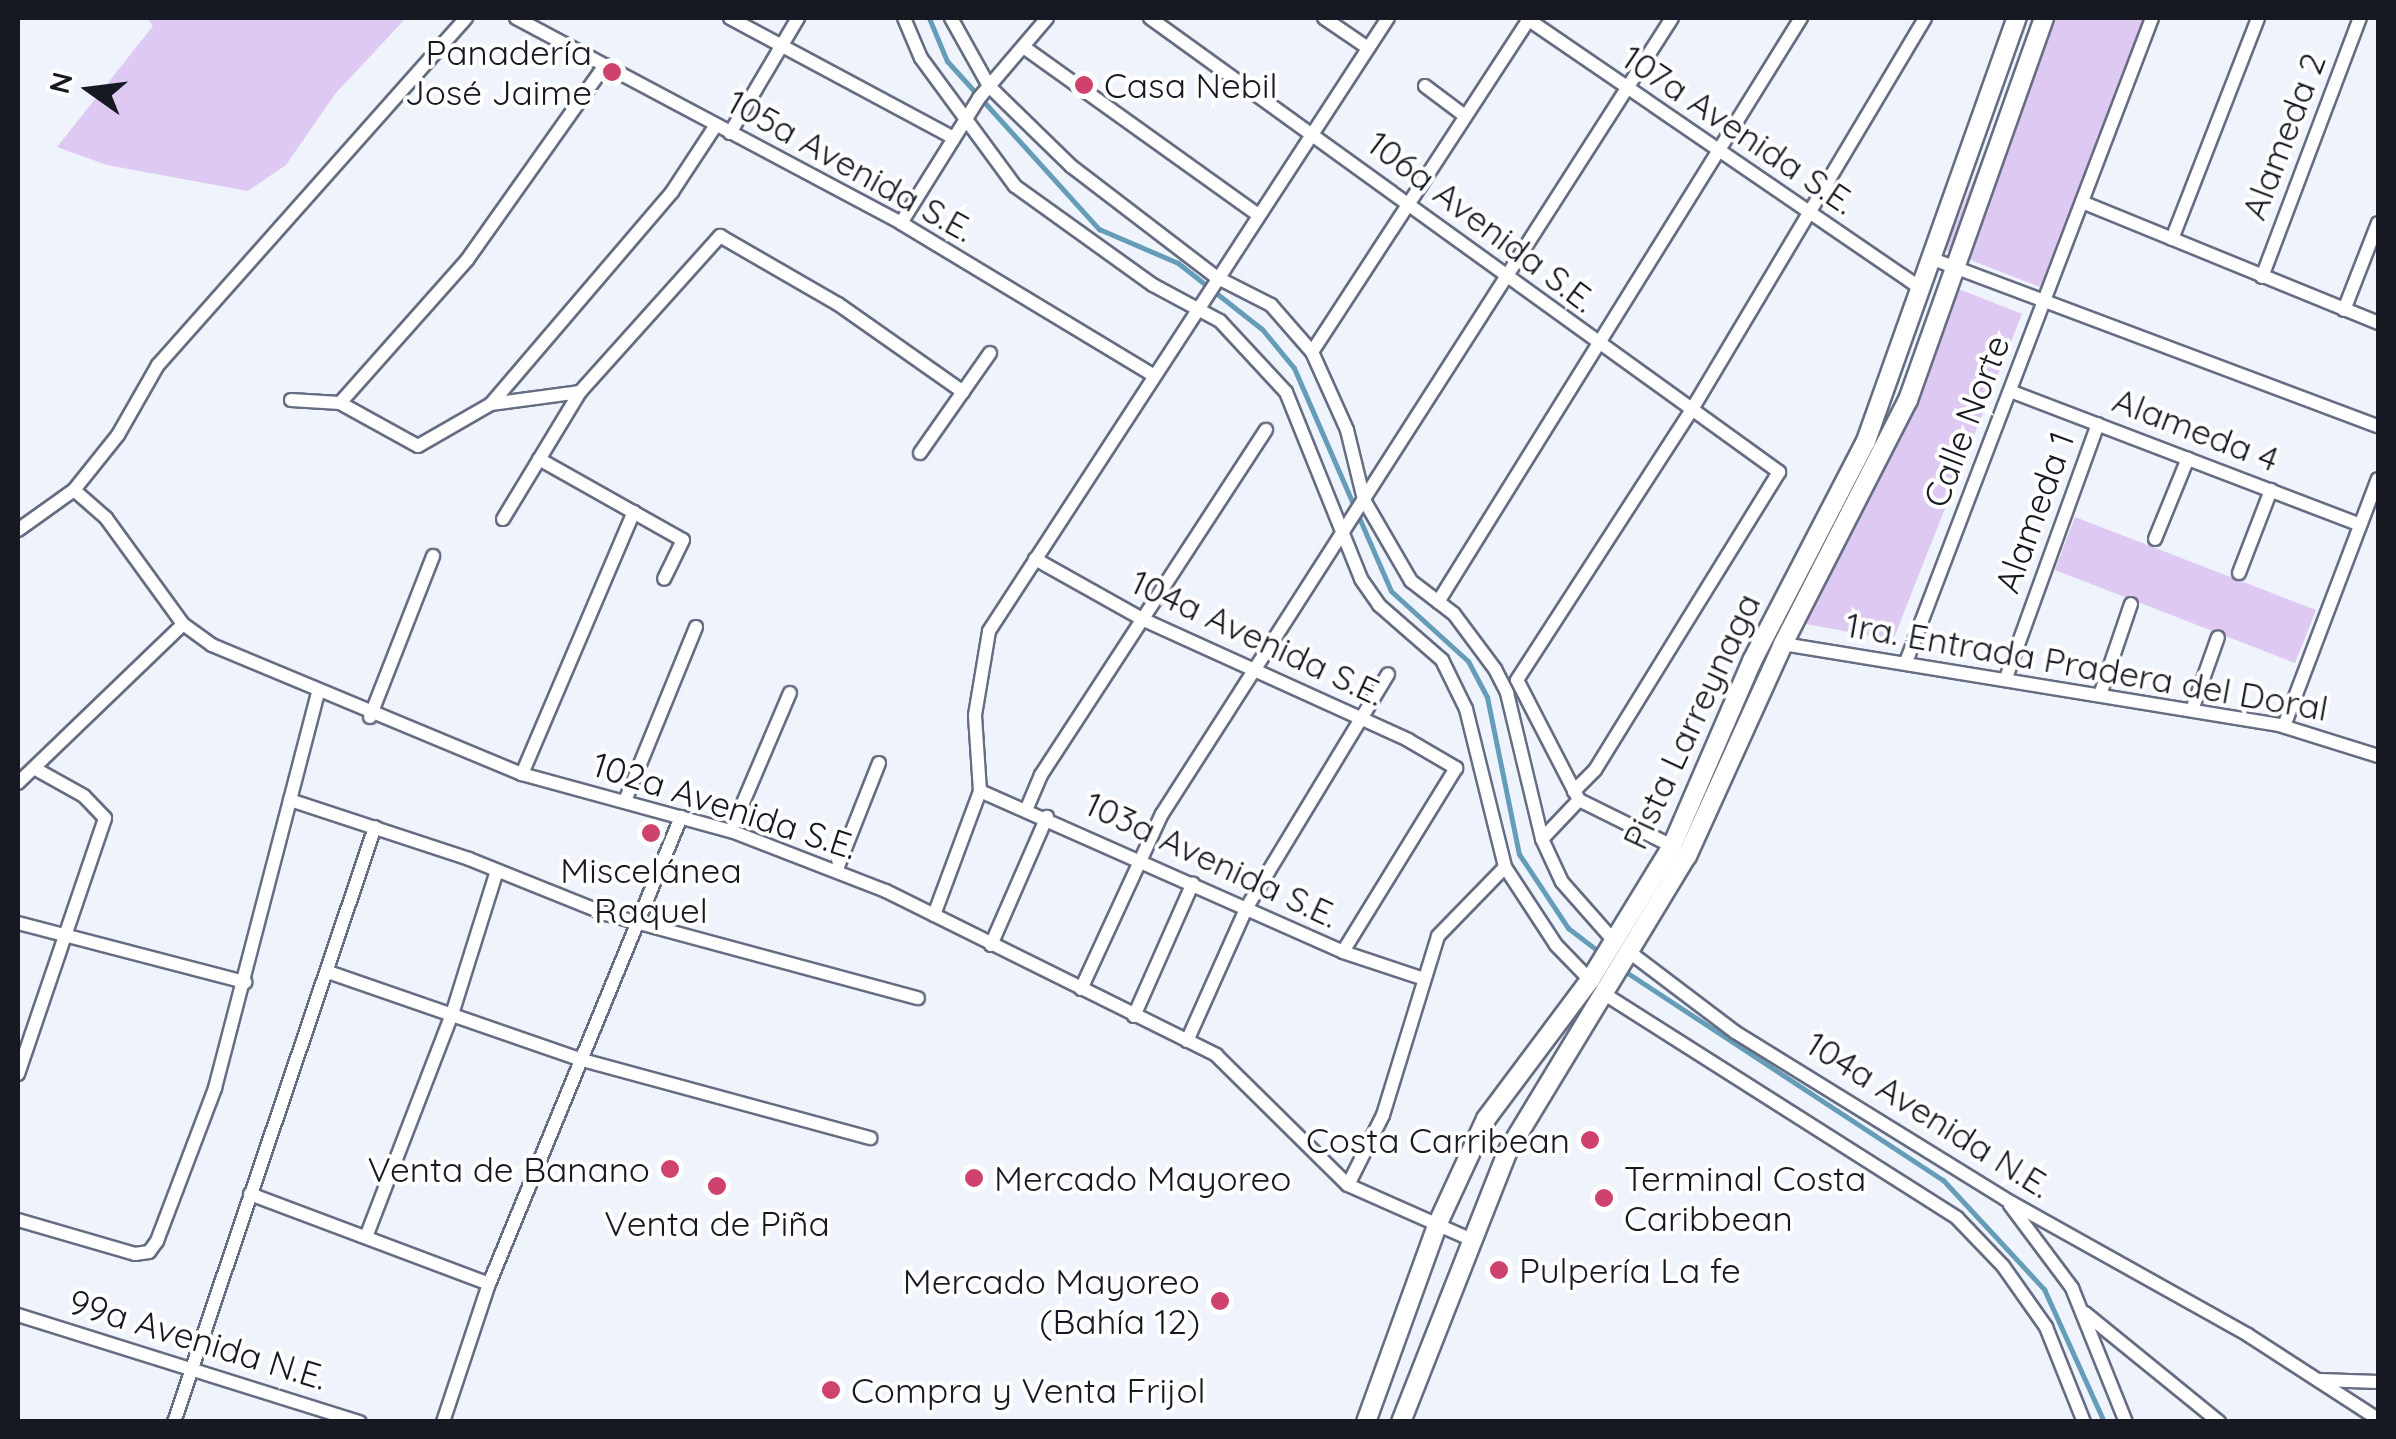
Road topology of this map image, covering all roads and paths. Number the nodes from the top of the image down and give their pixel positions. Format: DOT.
graph roads {
  1 [pos="466,18"];
  2 [pos="516,18"];
  3 [pos="730,18"];
  4 [pos="798,18"];
  5 [pos="904,18"];
  6 [pos="951,18"];
  7 [pos="1046,18"];
  8 [pos="1150,18"];
  9 [pos="1324,18"];
  10 [pos="1388,18"];
  11 [pos="1528,18"];
  12 [pos="1672,18"];
  13 [pos="1801,18"];
  14 [pos="2017,18"];
  15 [pos="2044,18"];
  16 [pos="2152,18"];
  17 [pos="2258,18"];
  18 [pos="2360,18"];
  19 [pos="1922,19"];
  20 [pos="780,44"];
  21 [pos="1024,48"];
  22 [pos="1368,48"];
  23 [pos="605,65"];
  24 [pos="989,86"];
  25 [pos="1425,86"];
  26 [pos="1626,91"];
  27 [pos="1465,116"];
  28 [pos="964,120"];
  29 [pos="716,125"];
  30 [pos="1313,131"];
  31 [pos="730,133"];
  32 [pos="954,138"];
  33 [pos="1720,152"];
  34 [pos="2082,202"];
  35 [pos="1408,204"];
  36 [pos="1812,213"];
  37 [pos="1257,214"];
  38 [pos="2378,223"];
  39 [pos="901,224"];
  40 [pos="2172,239"];
  41 [pos="1930,258"];
  42 [pos="1952,266"];
  43 [pos="2262,277"];
  44 [pos="1214,280"];
  45 [pos="1506,280"];
  46 [pos="1920,288"];
  47 [pos="2046,298"];
  48 [pos="1200,303"];
  49 [pos="2344,310"];
  50 [pos="2378,323"];
  51 [pos="1601,348"];
  52 [pos="990,352"];
  53 [pos="1312,352"];
  54 [pos="1153,374"];
  55 [pos="2010,391"];
  56 [pos="580,392"];
  57 [pos="962,392"];
  58 [pos="291,400"];
  59 [pos="340,403"];
  60 [pos="490,404"];
  61 [pos="1690,412"];
  62 [pos="2098,424"];
  63 [pos="2378,426"];
  64 [pos="1266,430"];
  65 [pos="920,454"];
  66 [pos="2188,458"];
  67 [pos="539,459"];
  68 [pos="2378,479"];
  69 [pos="74,490"];
  70 [pos="2271,490"];
  71 [pos="1364,500"];
  72 [pos="634,512"];
  73 [pos="503,519"];
  74 [pos="1350,524"];
  75 [pos="2360,525"];
  76 [pos="18,530"];
  77 [pos="2155,539"];
  78 [pos="433,556"];
  79 [pos="1035,559"];
  80 [pos="2239,573"];
  81 [pos="664,579"];
  82 [pos="1438,602"];
  83 [pos="2131,604"];
  84 [pos="1144,620"];
  85 [pos="183,624"];
  86 [pos="696,627"];
  87 [pos="2218,637"];
  88 [pos="1783,644"];
  89 [pos="1906,662"];
  90 [pos="1495,669"];
  91 [pos="1255,670"];
  92 [pos="1388,674"];
  93 [pos="2006,678"];
  94 [pos="1517,680"];
  95 [pos="318,692"];
  96 [pos="790,693"];
  97 [pos="2100,694"];
  98 [pos="2192,710"];
  99 [pos="370,716"];
  100 [pos="1360,718"];
  101 [pos="2284,726"];
  102 [pos="2378,754"];
  103 [pos="879,762"];
  104 [pos="34,768"];
  105 [pos="522,774"];
  106 [pos="18,784"];
  107 [pos="980,791"];
  108 [pos="1576,796"];
  109 [pos="290,800"];
  110 [pos="625,801"];
  111 [pos="1027,808"];
  112 [pos="1047,816"];
  113 [pos="681,817"];
  114 [pos="374,827"];
  115 [pos="731,831"];
  116 [pos="1542,839"];
  117 [pos="1672,846"];
  118 [pos="1141,858"];
  119 [pos="1506,867"];
  120 [pos="836,869"];
  121 [pos="496,874"];
  122 [pos="1193,883"];
  123 [pos="1246,907"];
  124 [pos="934,914"];
  125 [pos="640,921"];
  126 [pos="18,923"];
  127 [pos="64,936"];
  128 [pos="1613,943"];
  129 [pos="991,944"];
  130 [pos="1344,952"];
  131 [pos="1631,956"];
  132 [pos="328,972"];
  133 [pos="1592,977"];
  134 [pos="1420,978"];
  135 [pos="245,982"];
  136 [pos="1081,990"];
  137 [pos="1608,992"];
  138 [pos="918,998"];
  139 [pos="452,1011"];
  140 [pos="1134,1016"];
  141 [pos="1188,1041"];
  142 [pos="579,1059"];
  143 [pos="18,1074"];
  144 [pos="870,1138"];
  145 [pos="1348,1184"];
  146 [pos="250,1194"];
  147 [pos="2005,1199"];
  148 [pos="18,1220"];
  149 [pos="1438,1223"];
  150 [pos="366,1237"];
  151 [pos="1470,1239"];
  152 [pos="489,1284"];
  153 [pos="2084,1312"];
  154 [pos="18,1315"];
  155 [pos="190,1365"];
  156 [pos="2320,1380"];
  157 [pos="2378,1382"];
  158 [pos="2378,1419"];
  159 [pos="174,1422"];
  160 [pos="360,1422"];
  161 [pos="442,1422"];
  162 [pos="1366,1422"];
  163 [pos="1402,1422"];
  164 [pos="2084,1422"];
  165 [pos="2126,1422"];
  166 [pos="2219,1422"];
  1 -- 69 [label="street"];
  2 -- 23 [label="street, 105a Avenida S.E."];
  3 -- 20 [label="street"];
  4 -- 20 [label="street"];
  5 -- 28 [label="street"];
  6 -- 24 [label="street"];
  7 -- 21 [label="street"];
  8 -- 30 [label="street, 106a Avenida S.E."];
  9 -- 22 [label="street"];
  10 -- 22 [label="street"];
  11 -- 26 [label="street, 107a Avenida S.E."];
  11 -- 27 [label="street"];
  12 -- 26 [label="street"];
  13 -- 33 [label="street"];
  14 -- 41 [label="main road, Pista Larreynaga"];
  15 -- 42 [label="main road, Pista Larreynaga"];
  16 -- 34 [label="street, Calle Norte"];
  17 -- 40 [label="street"];
  18 -- 43 [label="street, Alameda 2"];
  19 -- 36 [label="street"];
  20 -- 31 [label="street"];
  20 -- 32 [label="street"];
  21 -- 24 [label="street"];
  21 -- 37 [label="street"];
  22 -- 30 [label="street"];
  23 -- 29 [label="street, 105a Avenida S.E."];
  23 -- 59 [label="street"];
  24 -- 28 [label="street"];
  24 -- 44 [label="street"];
  25 -- 27 [label="street"];
  26 -- 33 [label="street, 107a Avenida S.E."];
  26 -- 45 [label="street"];
  27 -- 35 [label="street"];
  28 -- 32 [label="street"];
  28 -- 48 [label="street"];
  29 -- 31 [label="street, 105a Avenida S.E."];
  29 -- 60 [label="street"];
  30 -- 35 [label="street, 106a Avenida S.E."];
  30 -- 37 [label="street"];
  31 -- 39 [label="street, 105a Avenida S.E."];
  32 -- 39 [label="street"];
  33 -- 36 [label="street, 107a Avenida S.E."];
  33 -- 51 [label="street"];
  34 -- 40 [label="street"];
  34 -- 47 [label="street, Calle Norte"];
  35 -- 45 [label="street, 106a Avenida S.E."];
  35 -- 53 [label="street"];
  36 -- 46 [label="street, 107a Avenida S.E."];
  36 -- 61 [label="street"];
  37 -- 44 [label="street"];
  38 -- 49 [label="street"];
  39 -- 54 [label="street, 105a Avenida S.E."];
  40 -- 43 [label="street"];
  41 -- 42 [label="street"];
  41 -- 46 [label="main road, Pista Larreynaga"];
  42 -- 47 [label="street"];
  42 -- 88 [label="main road, Pista Larreynaga"];
  43 -- 49 [label="street"];
  44 -- 48 [label="street"];
  44 -- 53 [label="street"];
  45 -- 51 [label="street, 106a Avenida S.E."];
  45 -- 71 [label="street"];
  46 -- 117 [label="main road, Pista Larreynaga"];
  47 -- 55 [label="street, Calle Norte"];
  47 -- 63 [label="street"];
  48 -- 54 [label="street"];
  48 -- 74 [label="street"];
  49 -- 50 [label="street"];
  51 -- 61 [label="street, 106a Avenida S.E."];
  51 -- 82 [label="street"];
  52 -- 57 [label="street"];
  53 -- 71 [label="street"];
  54 -- 79 [label="street"];
  55 -- 62 [label="street, Alameda 4"];
  55 -- 89 [label="street, Calle Norte"];
  56 -- 57 [label="street"];
  56 -- 60 [label="street"];
  56 -- 67 [label="street"];
  57 -- 65 [label="street"];
  58 -- 59 [label="street"];
  59 -- 60 [label="street"];
  61 -- 94 [label="street"];
  61 -- 108 [label="street, 106a Avenida S.E."];
  62 -- 66 [label="street, Alameda 4"];
  62 -- 93 [label="street, Alameda 1"];
  64 -- 84 [label="street"];
  66 -- 70 [label="street, Alameda 4"];
  66 -- 77 [label="street"];
  67 -- 72 [label="street"];
  67 -- 73 [label="street"];
  68 -- 75 [label="street"];
  69 -- 76 [label="street"];
  69 -- 85 [label="street, 102a Avenida S.E."];
  70 -- 75 [label="street, Alameda 4"];
  70 -- 80 [label="street"];
  71 -- 74 [label="street"];
  71 -- 82 [label="street"];
  72 -- 81 [label="street"];
  72 -- 105 [label="street"];
  74 -- 91 [label="street"];
  74 -- 119 [label="street"];
  75 -- 101 [label="street"];
  78 -- 99 [label="street"];
  79 -- 84 [label="street, 104a Avenida S.E."];
  79 -- 107 [label="street"];
  82 -- 90 [label="street"];
  83 -- 97 [label="street"];
  84 -- 91 [label="street, 104a Avenida S.E."];
  84 -- 111 [label="street"];
  85 -- 95 [label="street, 102a Avenida S.E."];
  85 -- 104 [label="street"];
  86 -- 110 [label="street"];
  87 -- 98 [label="street"];
  88 -- 89 [label="street, 1ra. Entrada Pradera del Doral"];
  88 -- 131 [label="main road, Pista Larreynaga"];
  89 -- 93 [label="street, 1ra. Entrada Pradera del Doral"];
  90 -- 94 [label="street"];
  90 -- 116 [label="street"];
  91 -- 100 [label="street, 104a Avenida S.E."];
  91 -- 118 [label="street"];
  92 -- 100 [label="street"];
  93 -- 97 [label="street, 1ra. Entrada Pradera del Doral"];
  94 -- 108 [label="street"];
  95 -- 99 [label="street, 102a Avenida S.E."];
  95 -- 109 [label="street"];
  96 -- 115 [label="street"];
  97 -- 98 [label="street, 1ra. Entrada Pradera del Doral"];
  98 -- 101 [label="street, 1ra. Entrada Pradera del Doral"];
  99 -- 105 [label="street, 102a Avenida S.E."];
  100 -- 123 [label="street"];
  100 -- 130 [label="street, 104a Avenida S.E."];
  101 -- 102 [label="street, 1ra. Entrada Pradera del Doral"];
  103 -- 120 [label="street"];
  104 -- 106 [label="street"];
  104 -- 127 [label="street"];
  105 -- 110 [label="street, 102a Avenida S.E."];
  107 -- 111 [label="street, 103a Avenida S.E."];
  107 -- 124 [label="street"];
  108 -- 116 [label="street"];
  108 -- 117 [label="street"];
  109 -- 114 [label="street"];
  109 -- 135 [label="street"];
  110 -- 113 [label="street, 102a Avenida S.E."];
  111 -- 112 [label="street, 103a Avenida S.E."];
  112 -- 118 [label="street, 103a Avenida S.E."];
  112 -- 129 [label="street"];
  113 -- 115 [label="street, 102a Avenida S.E."];
  113 -- 125 [label="street"];
  114 -- 121 [label="street"];
  114 -- 132 [label="street"];
  115 -- 120 [label="street, 102a Avenida S.E."];
  116 -- 128 [label="street"];
  117 -- 128 [label="main road, Pista Larreynaga"];
  118 -- 122 [label="street, 103a Avenida S.E."];
  118 -- 136 [label="street"];
  119 -- 133 [label="street"];
  119 -- 134 [label="street"];
  120 -- 124 [label="street, 102a Avenida S.E."];
  121 -- 125 [label="street"];
  121 -- 139 [label="street"];
  122 -- 123 [label="street, 103a Avenida S.E."];
  122 -- 140 [label="street"];
  123 -- 130 [label="street, 103a Avenida S.E."];
  123 -- 141 [label="street"];
  124 -- 129 [label="street, 102a Avenida S.E."];
  125 -- 138 [label="street"];
  125 -- 142 [label="street"];
  126 -- 127 [label="street"];
  127 -- 135 [label="street"];
  127 -- 143 [label="street"];
  128 -- 133 [label="main road, Pista Larreynaga"];
  129 -- 136 [label="street, 102a Avenida S.E."];
  130 -- 134 [label="street, 103a Avenida S.E."];
  131 -- 137 [label="main road, Pista Larreynaga"];
  131 -- 147 [label="street, 104a Avenida N.E."];
  132 -- 139 [label="street"];
  132 -- 146 [label="street"];
  133 -- 149 [label="main road, Pista Larreynaga"];
  134 -- 145 [label="street"];
  135 -- 148 [label="street"];
  136 -- 140 [label="street, 102a Avenida S.E."];
  137 -- 151 [label="main road, Pista Larreynaga"];
  137 -- 164 [label="street"];
  139 -- 142 [label="street"];
  139 -- 150 [label="street"];
  140 -- 141 [label="street, 102a Avenida S.E."];
  141 -- 145 [label="street, 102a Avenida S.E."];
  142 -- 144 [label="street"];
  142 -- 152 [label="street"];
  145 -- 149 [label="street, 102a Avenida S.E."];
  146 -- 150 [label="street"];
  146 -- 155 [label="street"];
  147 -- 153 [label="street"];
  147 -- 156 [label="street, 104a Avenida N.E."];
  149 -- 151 [label="street, 102a Avenida S.E."];
  149 -- 162 [label="main road, Pista Larreynaga"];
  150 -- 152 [label="street"];
  151 -- 163 [label="main road, Pista Larreynaga"];
  152 -- 161 [label="street"];
  153 -- 165 [label="street"];
  153 -- 166 [label="street"];
  154 -- 155 [label="street, 99a Avenida N.E."];
  155 -- 159 [label="street"];
  155 -- 160 [label="street, 99a Avenida N.E."];
  156 -- 157 [label="street"];
  156 -- 158 [label="street"];
}
